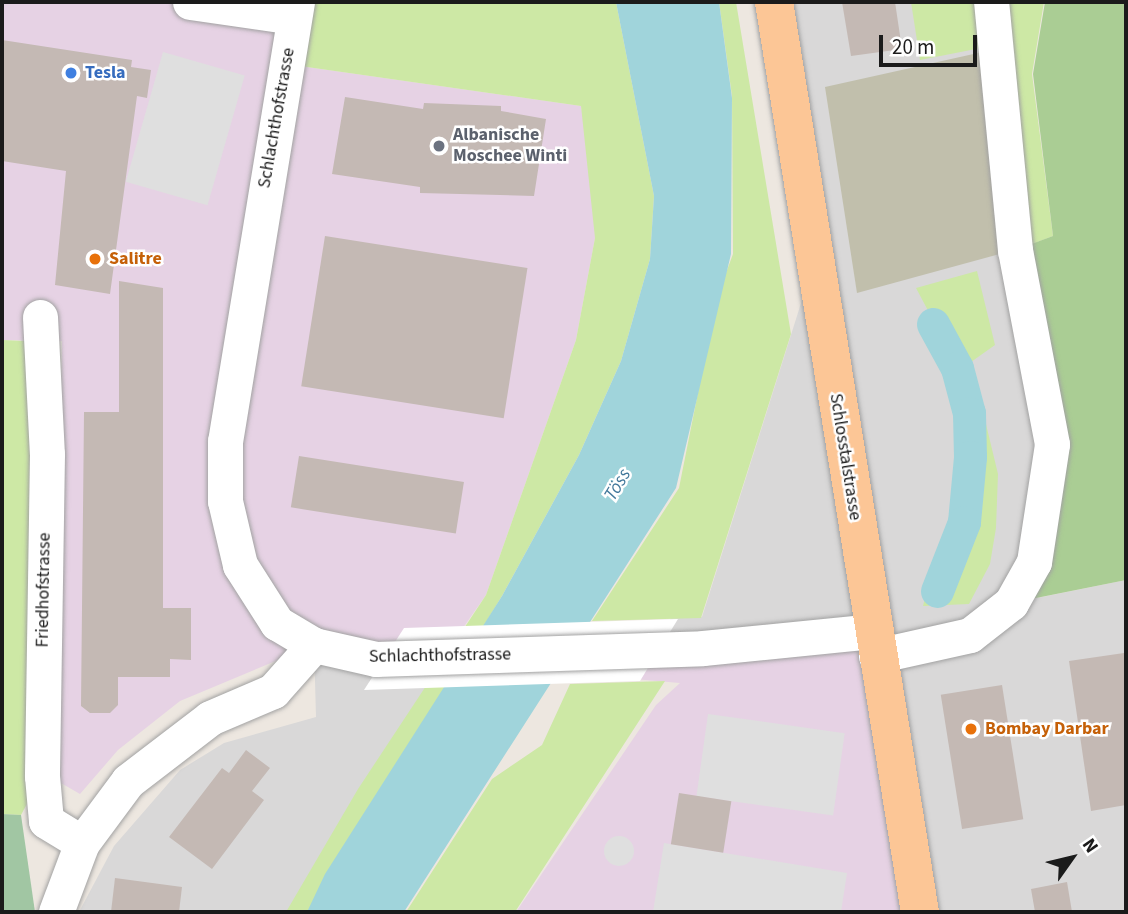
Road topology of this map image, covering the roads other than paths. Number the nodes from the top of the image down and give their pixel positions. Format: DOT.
graph roads {
  1 [pos="190,2"];
  2 [pos="774,2"];
  3 [pos="991,2"];
  4 [pos="296,9"];
  5 [pos="40,317"];
  6 [pos="874,644"];
  7 [pos="314,645"];
  8 [pos="82,842"];
  9 [pos="56,912"];
  10 [pos="920,912"];
  1 -- 4 [label="street"];
  2 -- 6 [label="main road, Schlosstalstrasse"];
  3 -- 6 [label="street, Schlachthofstrasse"];
  4 -- 7 [label="street, Schlachthofstrasse"];
  5 -- 8 [label="street, Friedhofstrasse"];
  6 -- 7 [label="street, Schlachthofstrasse"];
  6 -- 10 [label="main road, Schlosstalstrasse"];
  7 -- 8 [label="street"];
  8 -- 9 [label="street"];
}
